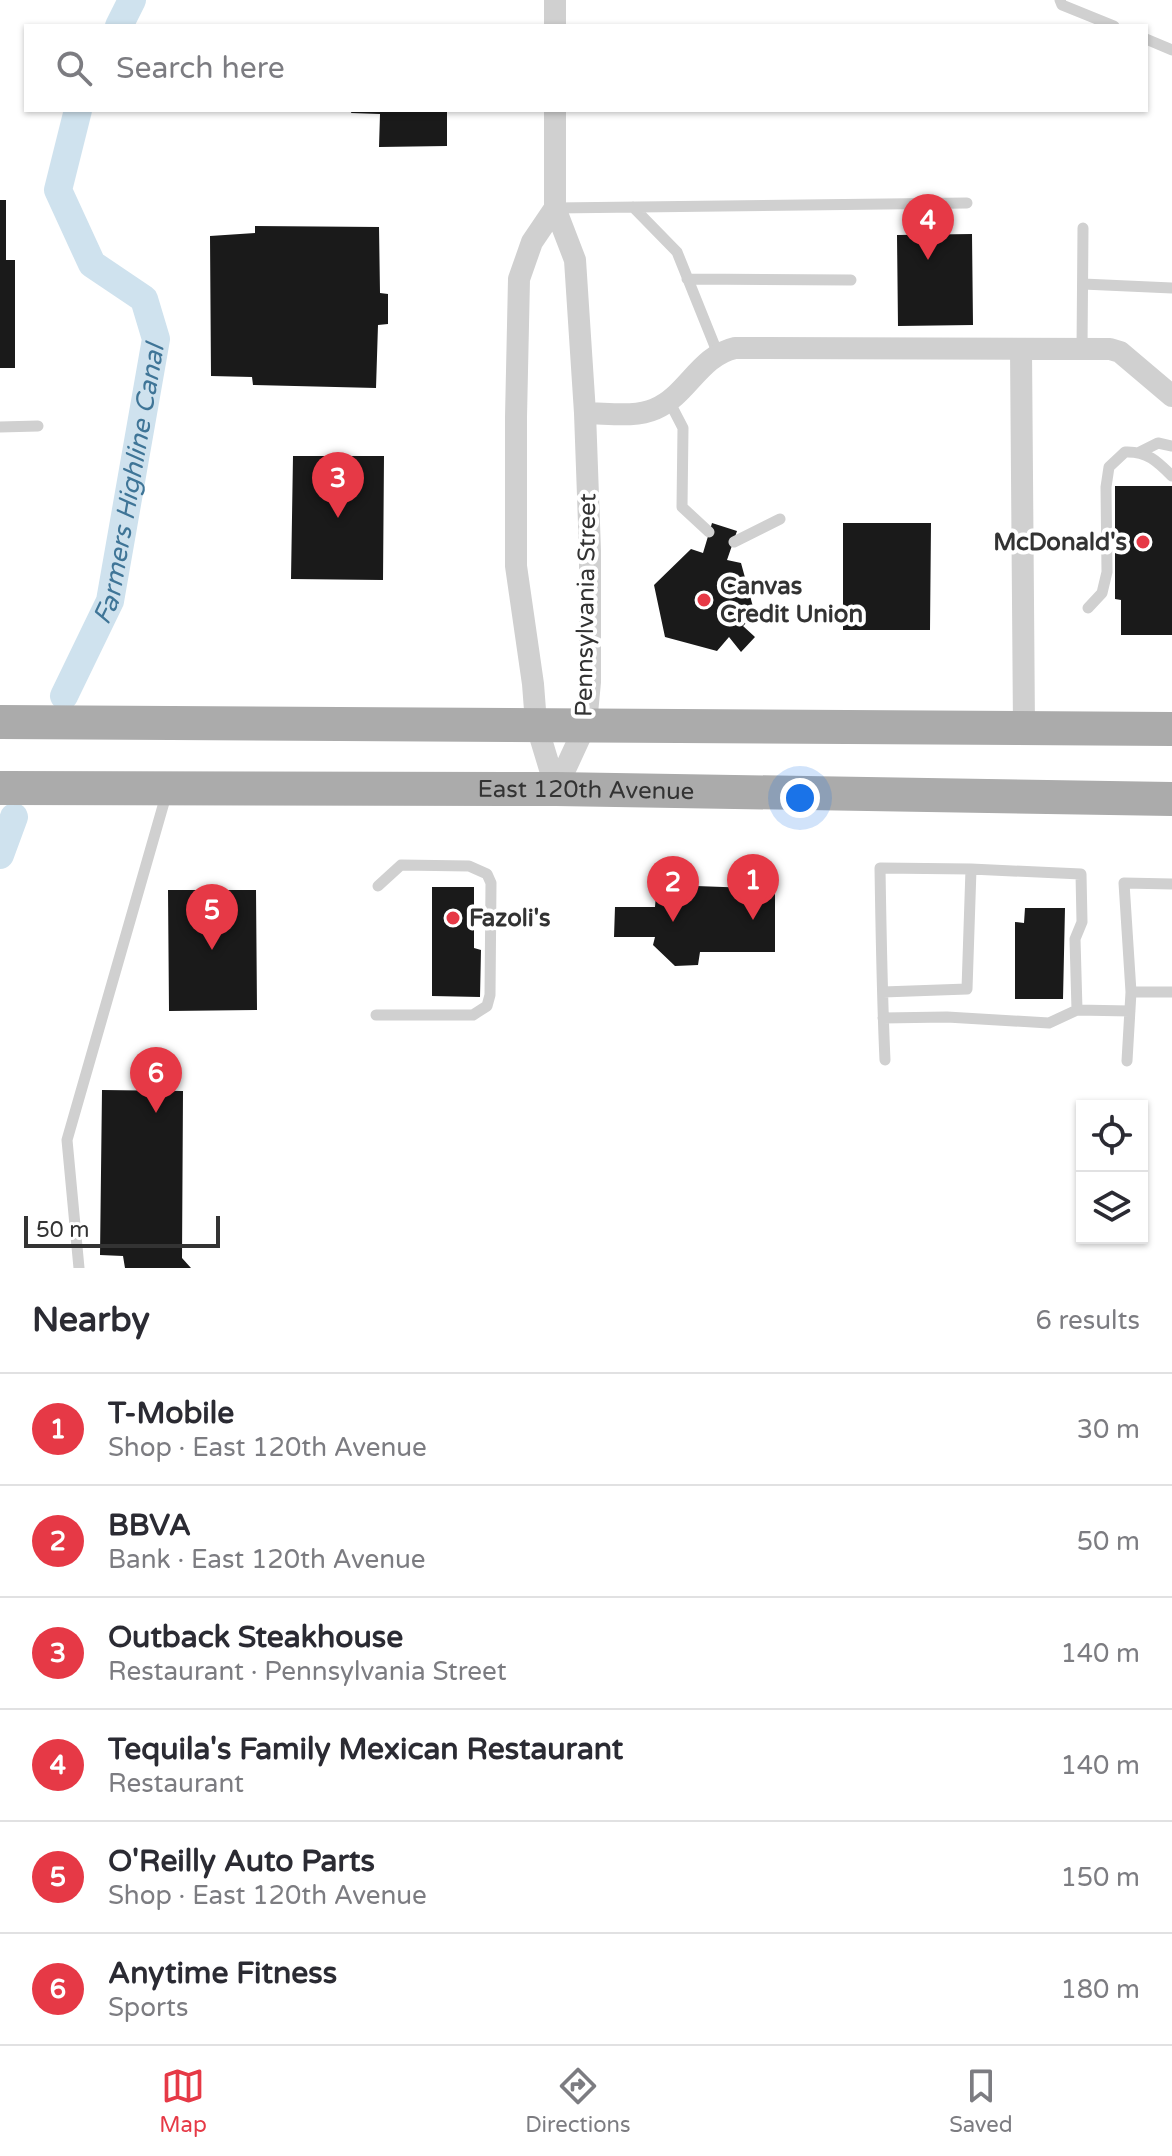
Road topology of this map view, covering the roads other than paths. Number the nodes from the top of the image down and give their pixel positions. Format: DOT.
graph roads {
  1 [pos="555,0"];
  2 [pos="1060,0"];
  3 [pos="555,24"];
  4 [pos="1109,24"];
  5 [pos="1148,40"];
  6 [pos="1172,50"];
  7 [pos="555,112"];
  8 [pos="967,203"];
  9 [pos="633,207"];
  10 [pos="555,208"];
  11 [pos="1083,228"];
  12 [pos="687,279"];
  13 [pos="851,280"];
  14 [pos="1083,284"];
  15 [pos="1172,288"];
  16 [pos="1021,349"];
  17 [pos="1082,349"];
  18 [pos="718,354"];
  19 [pos="1172,396"];
  20 [pos="669,401"];
  21 [pos="585,413"];
  22 [pos="38,426"];
  23 [pos="0,427"];
  24 [pos="1172,446"];
  25 [pos="1140,452"];
  26 [pos="1172,476"];
  27 [pos="780,519"];
  28 [pos="709,532"];
  29 [pos="734,542"];
  30 [pos="1088,608"];
  31 [pos="0,722"];
  32 [pos="536,723"];
  33 [pos="586,724"];
  34 [pos="1024,728"];
  35 [pos="1172,729"];
  36 [pos="168,787"];
  37 [pos="0,788"];
  38 [pos="556,789"];
  39 [pos="1172,799"];
  40 [pos="971,869"];
  41 [pos="1172,884"];
  42 [pos="378,886"];
  43 [pos="883,992"];
  44 [pos="1131,992"];
  45 [pos="1172,992"];
  46 [pos="1077,1010"];
  47 [pos="1130,1011"];
  48 [pos="376,1015"];
  49 [pos="883,1018"];
  50 [pos="885,1060"];
  51 [pos="1127,1061"];
  52 [pos="79,1268"];
  1 -- 3 [label="street"];
  2 -- 4 [label="lane"];
  5 -- 6 [label="lane"];
  7 -- 10 [label="street, Pennsylvania Street"];
  8 -- 9 [label="lane"];
  9 -- 10 [label="lane"];
  9 -- 12 [label="lane"];
  10 -- 21 [label="street, Pennsylvania Street"];
  10 -- 32 [label="street, Pennsylvania Street"];
  11 -- 14 [label="lane"];
  12 -- 13 [label="lane"];
  12 -- 18 [label="lane"];
  14 -- 15 [label="lane"];
  14 -- 17 [label="lane"];
  16 -- 17 [label="street"];
  16 -- 18 [label="street"];
  16 -- 34 [label="street"];
  17 -- 19 [label="street"];
  18 -- 20 [label="street"];
  20 -- 21 [label="street"];
  20 -- 28 [label="lane"];
  21 -- 33 [label="street, Pennsylvania Street"];
  22 -- 23 [label="lane"];
  24 -- 25 [label="lane"];
  25 -- 26 [label="lane"];
  25 -- 30 [label="lane"];
  27 -- 29 [label="lane"];
  31 -- 32 [label="main road"];
  32 -- 33 [label="main road"];
  32 -- 38 [label="street, Pennsylvania Street"];
  33 -- 34 [label="main road"];
  33 -- 38 [label="street, Pennsylvania Street"];
  34 -- 35 [label="main road"];
  36 -- 37 [label="main road, East 120th Avenue"];
  36 -- 38 [label="main road, East 120th Avenue"];
  36 -- 52 [label="lane"];
  38 -- 39 [label="main road, East 120th Avenue"];
  40 -- 43 [label="lane"];
  40 -- 43 [label="lane"];
  40 -- 46 [label="lane"];
  41 -- 44 [label="lane"];
  42 -- 48 [label="lane"];
  43 -- 49 [label="lane"];
  44 -- 45 [label="lane"];
  44 -- 47 [label="lane"];
  46 -- 47 [label="lane"];
  46 -- 49 [label="lane"];
  47 -- 51 [label="lane"];
  49 -- 50 [label="lane"];
}
